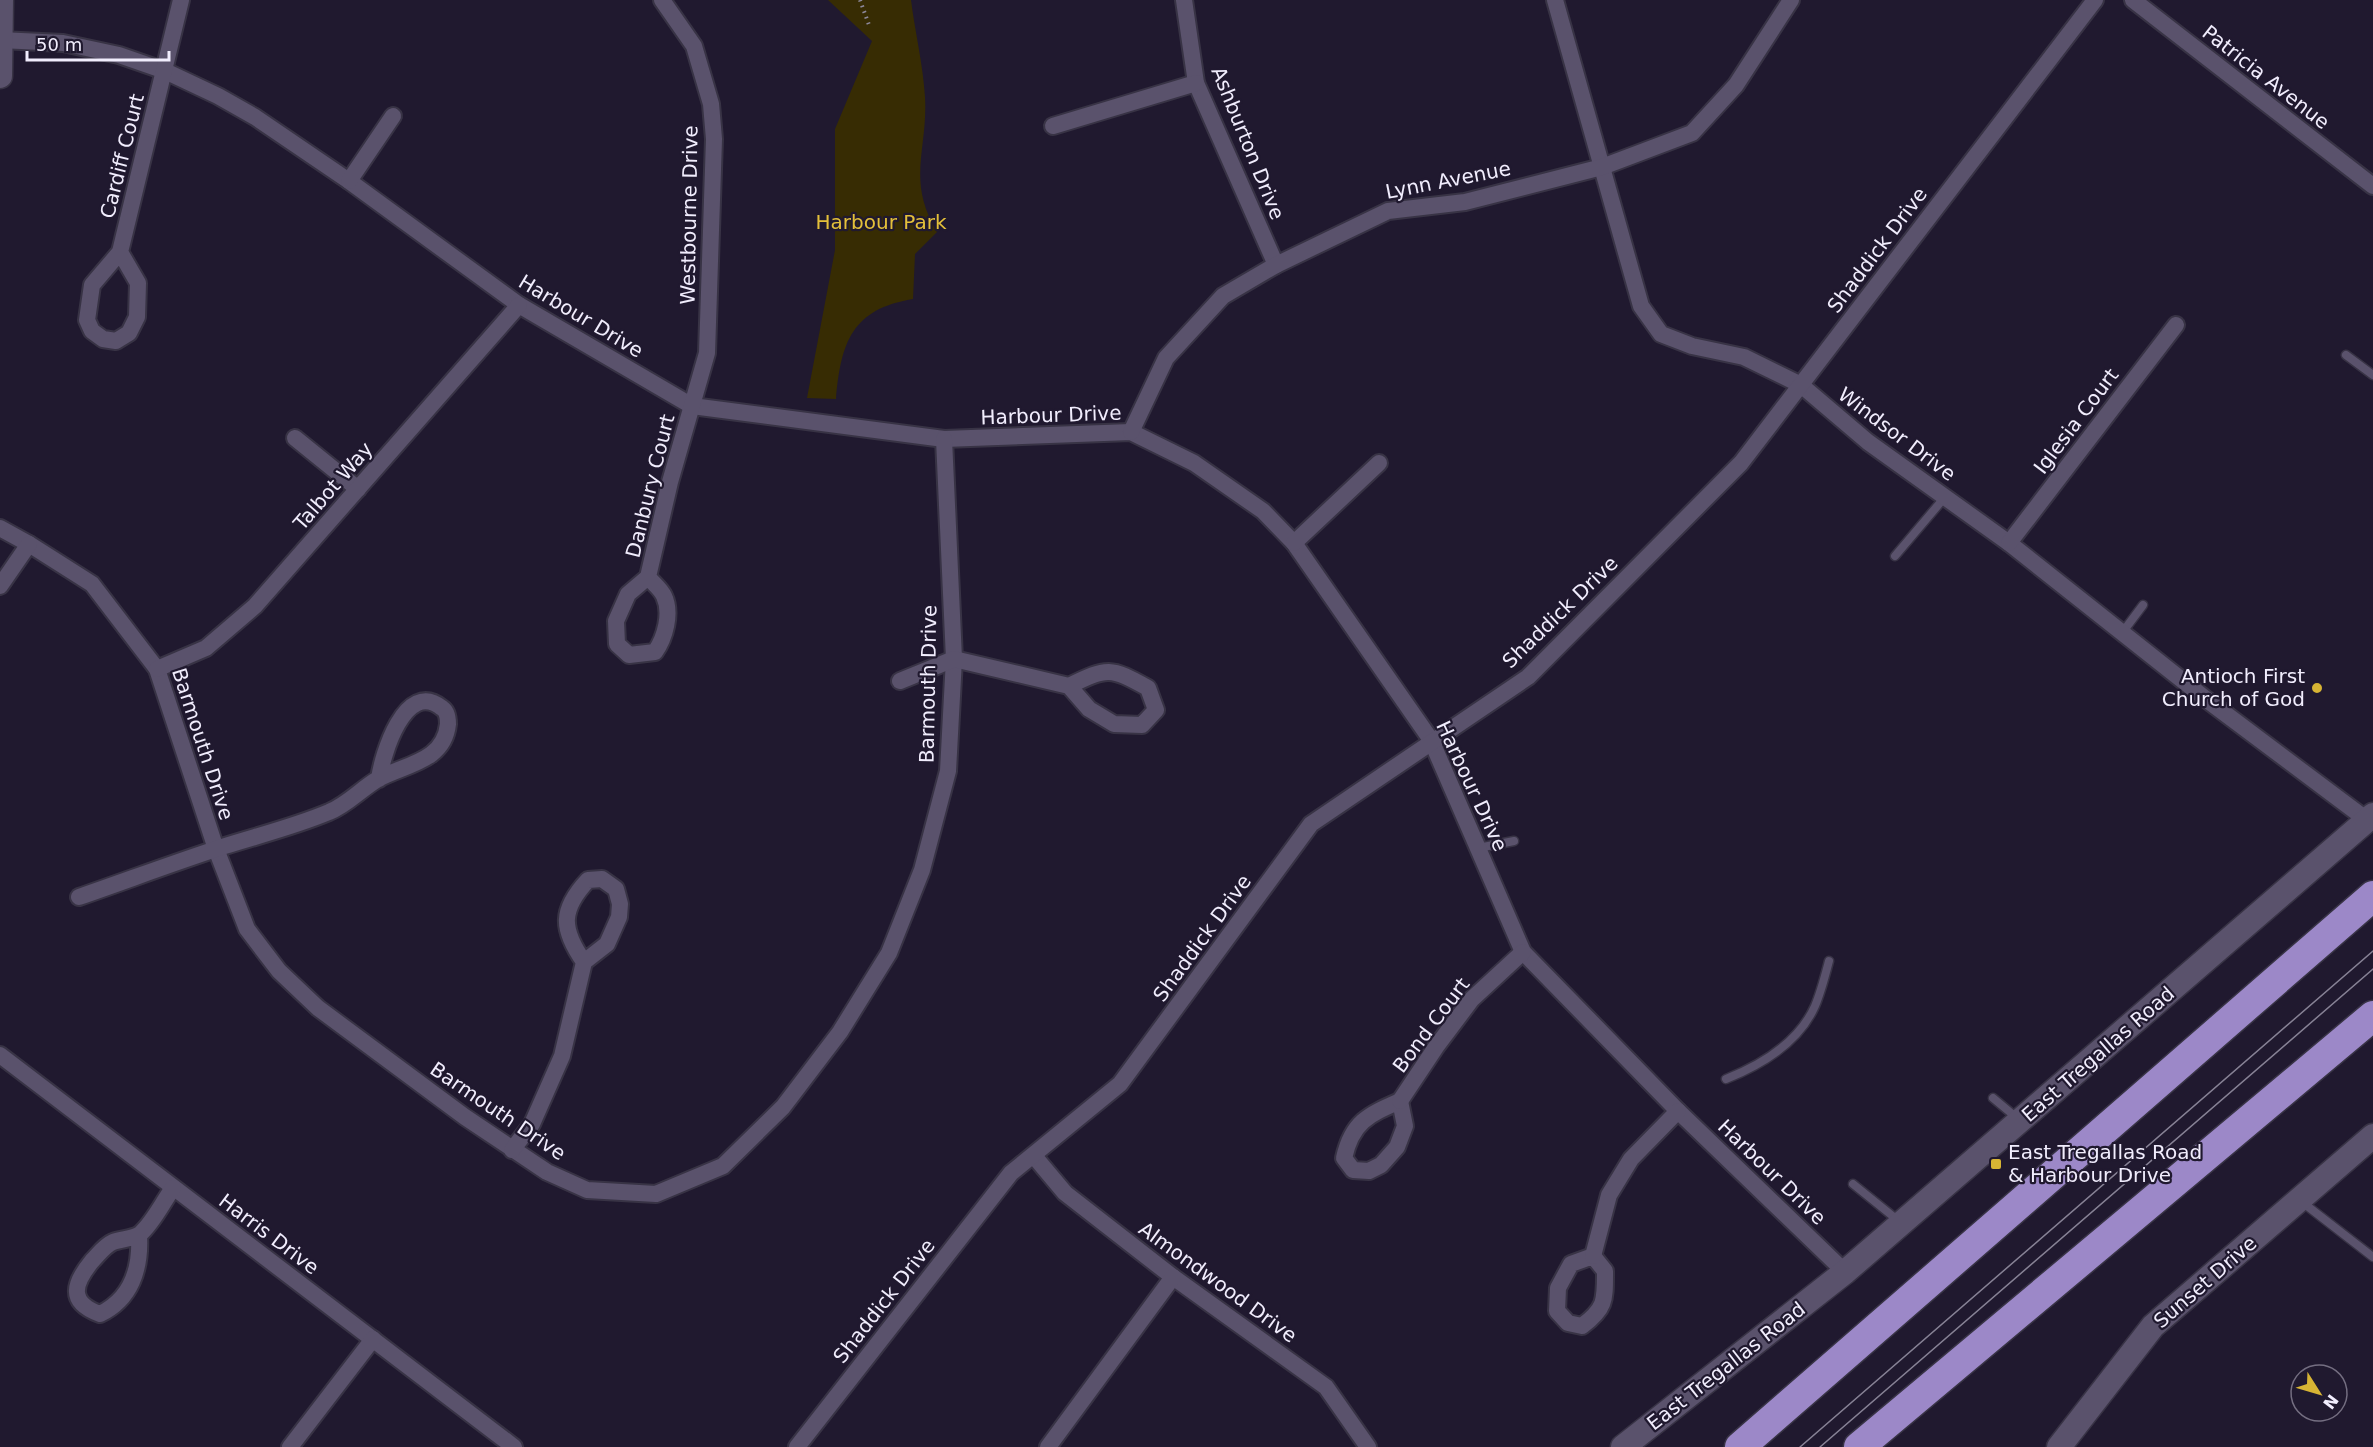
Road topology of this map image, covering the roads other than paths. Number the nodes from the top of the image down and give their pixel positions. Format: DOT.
graph roads {
  1 [pos="1,0"];
  2 [pos="181,0"];
  3 [pos="662,0"];
  4 [pos="1184,0"];
  5 [pos="1555,0"];
  6 [pos="1791,0"];
  7 [pos="2095,0"];
  8 [pos="2133,0"];
  9 [pos="1,40"];
  10 [pos="165,71"];
  11 [pos="0,76"];
  12 [pos="1196,83"];
  13 [pos="393,116"];
  14 [pos="1053,126"];
  15 [pos="1602,166"];
  16 [pos="349,181"];
  17 [pos="2373,186"];
  18 [pos="120,252"];
  19 [pos="1276,265"];
  20 [pos="519,305"];
  21 [pos="2176,325"];
  22 [pos="2346,355"];
  23 [pos="2373,375"];
  24 [pos="1800,385"];
  25 [pos="692,406"];
  26 [pos="1131,432"];
  27 [pos="296,438"];
  28 [pos="944,439"];
  29 [pos="1379,463"];
  30 [pos="358,489"];
  31 [pos="1945,497"];
  32 [pos="0,528"];
  33 [pos="1294,543"];
  34 [pos="2009,543"];
  35 [pos="29,544"];
  36 [pos="1895,556"];
  37 [pos="648,577"];
  38 [pos="0,586"];
  39 [pos="2143,605"];
  40 [pos="2122,633"];
  41 [pos="954,659"];
  42 [pos="157,669"];
  43 [pos="900,681"];
  44 [pos="1069,686"];
  45 [pos="1431,740"];
  46 [pos="379,779"];
  47 [pos="2370,818"];
  48 [pos="1514,841"];
  49 [pos="1478,848"];
  50 [pos="216,849"];
  51 [pos="2373,896"];
  52 [pos="79,897"];
  53 [pos="1524,952"];
  54 [pos="1830,961"];
  55 [pos="584,962"];
  56 [pos="2373,1016"];
  57 [pos="0,1055"];
  58 [pos="1726,1079"];
  59 [pos="1993,1098"];
  60 [pos="1400,1101"];
  61 [pos="1678,1111"];
  62 [pos="2020,1120"];
  63 [pos="2373,1136"];
  64 [pos="512,1150"];
  65 [pos="1034,1156"];
  66 [pos="1854,1184"];
  67 [pos="173,1188"];
  68 [pos="2299,1200"];
  69 [pos="1901,1223"];
  70 [pos="139,1235"];
  71 [pos="1593,1256"];
  72 [pos="2373,1257"];
  73 [pos="1845,1272"];
  74 [pos="1173,1277"];
  75 [pos="373,1339"];
  76 [pos="290,1447"];
  77 [pos="514,1447"];
  78 [pos="797,1447"];
  79 [pos="1048,1447"];
  80 [pos="1368,1447"];
  81 [pos="1623,1447"];
  82 [pos="1740,1447"];
  83 [pos="1859,1447"];
  84 [pos="2059,1447"];
  1 -- 9 [label="street"];
  2 -- 10 [label="street, Cardiff Court"];
  3 -- 25 [label="street, Westbourne Drive"];
  4 -- 12 [label="street, Ashburton Drive"];
  5 -- 15 [label="street, Windsor Drive"];
  6 -- 15 [label="street, Lynn Avenue"];
  7 -- 24 [label="street, Shaddick Drive"];
  8 -- 17 [label="street, Patricia Avenue"];
  9 -- 10 [label="street, Harbour Drive"];
  9 -- 11 [label="street"];
  10 -- 16 [label="street, Harbour Drive"];
  10 -- 18 [label="street, Cardiff Court"];
  12 -- 14 [label="street"];
  12 -- 19 [label="street, Ashburton Drive"];
  13 -- 16 [label="street"];
  15 -- 19 [label="street, Lynn Avenue"];
  15 -- 24 [label="street, Windsor Drive"];
  16 -- 20 [label="street, Harbour Drive"];
  18 -- 18 [label="street, Cardiff Court"];
  19 -- 26 [label="street, Lynn Avenue"];
  20 -- 25 [label="street, Harbour Drive"];
  20 -- 30 [label="street, Talbot Way"];
  21 -- 34 [label="street, Iglesia Court"];
  22 -- 23 [label="lane"];
  24 -- 31 [label="street, Windsor Drive"];
  24 -- 45 [label="street, Shaddick Drive"];
  25 -- 28 [label="street, Harbour Drive"];
  25 -- 37 [label="street, Danbury Court"];
  26 -- 28 [label="street, Harbour Drive"];
  26 -- 33 [label="street, Harbour Drive"];
  27 -- 30 [label="street"];
  28 -- 41 [label="street, Barmouth Drive"];
  29 -- 33 [label="street"];
  30 -- 42 [label="street, Talbot Way"];
  31 -- 34 [label="street, Windsor Drive"];
  31 -- 36 [label="lane"];
  32 -- 35 [label="street, Barmouth Drive"];
  33 -- 45 [label="street, Harbour Drive"];
  34 -- 40 [label="street, Windsor Drive"];
  35 -- 38 [label="street"];
  35 -- 42 [label="street, Barmouth Drive"];
  39 -- 40 [label="lane"];
  40 -- 47 [label="street, Windsor Drive"];
  41 -- 43 [label="street"];
  41 -- 44 [label="street"];
  41 -- 64 [label="street, Barmouth Drive"];
  42 -- 50 [label="street, Barmouth Drive"];
  44 -- 44 [label="street"];
  45 -- 49 [label="street, Harbour Drive"];
  45 -- 65 [label="street, Shaddick Drive"];
  46 -- 46 [label="street"];
  46 -- 50 [label="street"];
  47 -- 62 [label="street, East Tregallas Road"];
  48 -- 49 [label="lane"];
  49 -- 53 [label="street, Harbour Drive"];
  50 -- 52 [label="street"];
  50 -- 64 [label="street, Barmouth Drive"];
  51 -- 82 [label="highway"];
  53 -- 60 [label="street, Bond Court"];
  53 -- 61 [label="street, Harbour Drive"];
  54 -- 58 [label="lane"];
  55 -- 55 [label="street"];
  55 -- 64 [label="street"];
  56 -- 83 [label="highway"];
  57 -- 67 [label="street, Harris Drive"];
  59 -- 62 [label="lane"];
  61 -- 71 [label="street"];
  61 -- 73 [label="street, Harbour Drive"];
  62 -- 69 [label="street, East Tregallas Road"];
  63 -- 68 [label="street, Sunset Drive"];
  65 -- 74 [label="street, Almondwood Drive"];
  65 -- 78 [label="street, Shaddick Drive"];
  66 -- 69 [label="lane"];
  67 -- 70 [label="street"];
  67 -- 75 [label="street, Harris Drive"];
  68 -- 72 [label="lane"];
  68 -- 84 [label="street, Sunset Drive"];
  69 -- 73 [label="street, East Tregallas Road"];
  70 -- 70 [label="street"];
  73 -- 81 [label="street, East Tregallas Road"];
  74 -- 79 [label="street"];
  74 -- 80 [label="street, Almondwood Drive"];
  75 -- 76 [label="street"];
  75 -- 77 [label="street, Harris Drive"];
}
